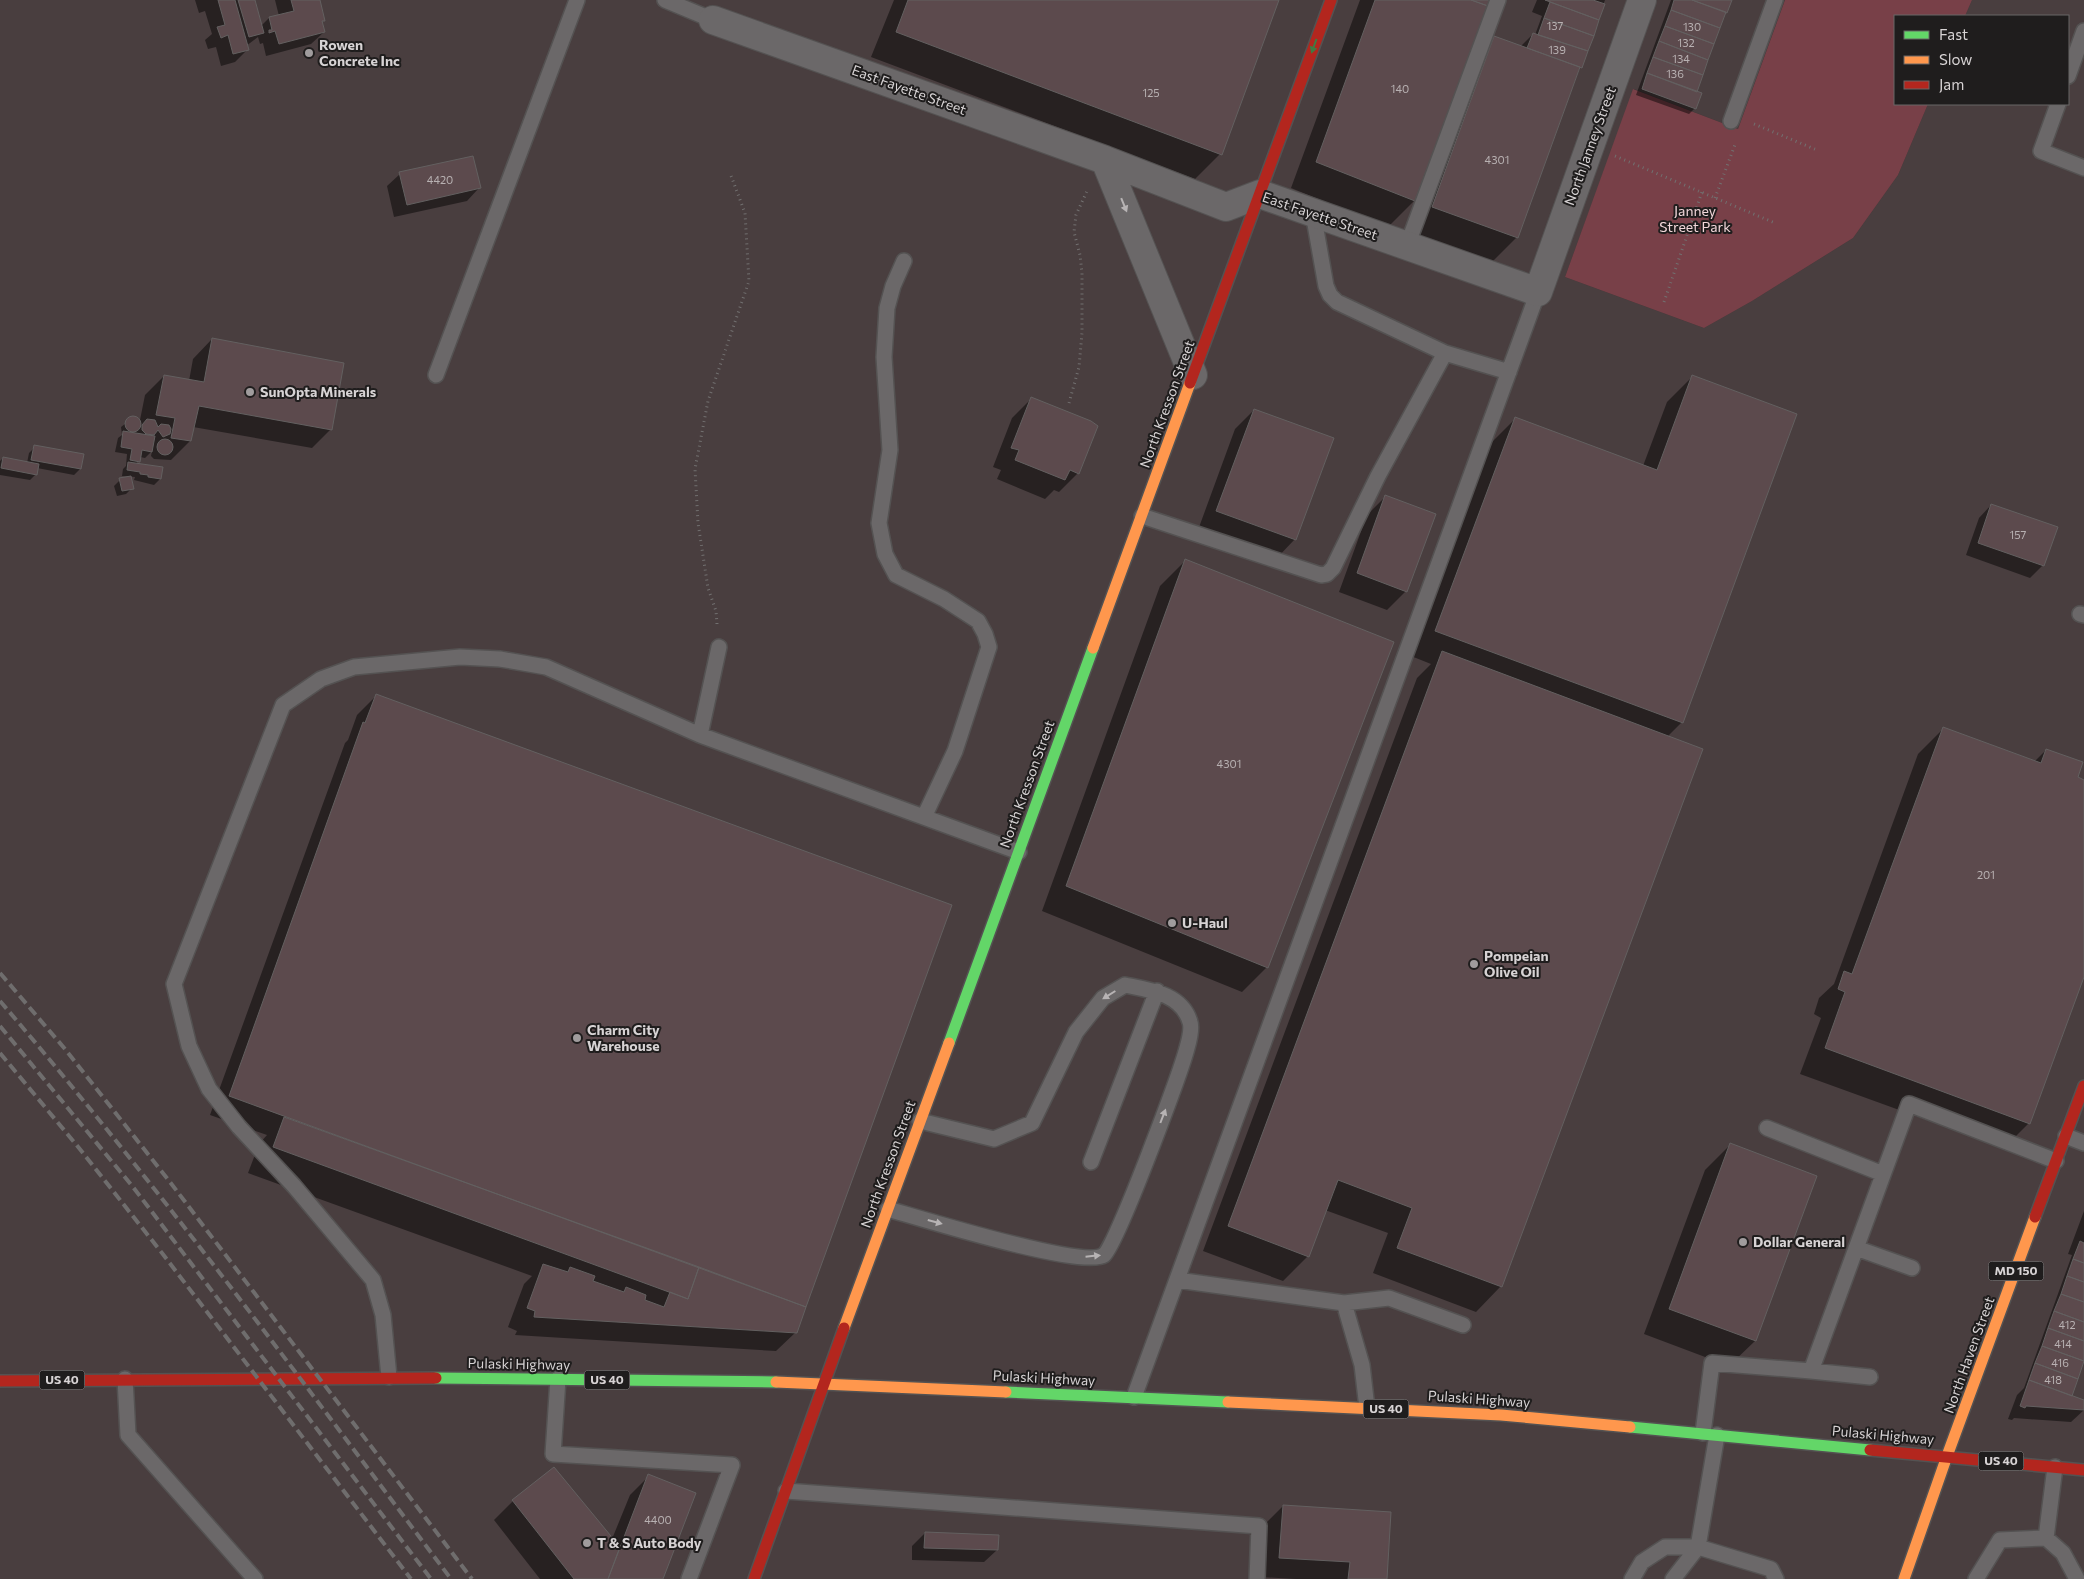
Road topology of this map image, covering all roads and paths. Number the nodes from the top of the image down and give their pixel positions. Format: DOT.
graph roads {
  1 [pos="577,0"];
  2 [pos="665,0"];
  3 [pos="1331,0"];
  4 [pos="1498,0"];
  5 [pos="1642,0"];
  6 [pos="1775,0"];
  7 [pos="713,20"];
  8 [pos="2084,30"];
  9 [pos="2069,73"];
  10 [pos="2058,105"];
  11 [pos="1738,120"];
  12 [pos="1738,137"];
  13 [pos="1817,150"];
  14 [pos="1613,155"];
  15 [pos="1105,160"];
  16 [pos="2084,168"];
  17 [pos="730,173"];
  18 [pos="1702,192"];
  19 [pos="1260,194"];
  20 [pos="1715,198"];
  21 [pos="1312,213"];
  22 [pos="1774,223"];
  23 [pos="1407,246"];
  24 [pos="904,261"];
  25 [pos="1538,292"];
  26 [pos="1664,302"];
  27 [pos="1445,353"];
  28 [pos="1509,372"];
  29 [pos="1194,374"];
  30 [pos="436,375"];
  31 [pos="1069,404"];
  32 [pos="1142,516"];
  33 [pos="719,647"];
  34 [pos="700,735"];
  35 [pos="924,817"];
  36 [pos="1019,852"];
  37 [pos="1157,991"];
  38 [pos="2084,1086"];
  39 [pos="920,1121"];
  40 [pos="1768,1128"];
  41 [pos="2066,1136"];
  42 [pos="2084,1143"];
  43 [pos="2056,1161"];
  44 [pos="1091,1162"];
  45 [pos="1883,1174"];
  46 [pos="888,1209"];
  47 [pos="1856,1248"];
  48 [pos="1912,1268"];
  49 [pos="1177,1280"];
  50 [pos="1344,1302"];
  51 [pos="1463,1325"];
  52 [pos="1811,1371"];
  53 [pos="389,1377"];
  54 [pos="1870,1377"];
  55 [pos="125,1379"];
  56 [pos="558,1379"];
  57 [pos="0,1381"];
  58 [pos="824,1383"];
  59 [pos="1134,1397"];
  60 [pos="1367,1408"];
  61 [pos="1710,1434"];
  62 [pos="1947,1456"];
  63 [pos="2055,1467"];
  64 [pos="2084,1470"];
  65 [pos="786,1491"];
  66 [pos="2046,1538"];
  67 [pos="1698,1547"];
  68 [pos="255,1579"];
  69 [pos="689,1579"];
  70 [pos="754,1579"];
  71 [pos="1257,1579"];
  72 [pos="1632,1579"];
  73 [pos="1673,1579"];
  74 [pos="1776,1579"];
  75 [pos="1904,1579"];
  76 [pos="1976,1579"];
  77 [pos="2077,1579"];
  1 -- 30 [label="lane"];
  2 -- 7 [label="lane"];
  3 -- 19 [label="main road, North Kresson Street, one-way"];
  4 -- 23 [label="lane"];
  5 -- 25 [label="street, North Janney Street"];
  6 -- 11 [label="lane"];
  7 -- 15 [label="street, East Fayette Street"];
  8 -- 9 [label="lane"];
  10 -- 16 [label="lane"];
  11 -- 13 [label="path"];
  12 -- 20 [label="path"];
  14 -- 18 [label="path"];
  15 -- 19 [label="street, East Fayette Street"];
  15 -- 29 [label="street, one-way"];
  15 -- 31 [label="path"];
  17 -- 33 [label="path"];
  18 -- 20 [label="path"];
  18 -- 26 [label="path"];
  19 -- 21 [label="street, East Fayette Street"];
  19 -- 29 [label="main road, North Kresson Street"];
  20 -- 22 [label="path"];
  21 -- 23 [label="street, East Fayette Street"];
  21 -- 27 [label="lane"];
  23 -- 25 [label="street, East Fayette Street"];
  24 -- 35 [label="lane"];
  25 -- 28 [label="lane"];
  27 -- 28 [label="lane"];
  27 -- 32 [label="lane"];
  28 -- 49 [label="lane"];
  29 -- 32 [label="main road, North Kresson Street"];
  32 -- 36 [label="main road, North Kresson Street"];
  33 -- 34 [label="lane"];
  34 -- 35 [label="lane"];
  34 -- 53 [label="lane"];
  35 -- 36 [label="lane"];
  36 -- 39 [label="main road, North Kresson Street"];
  37 -- 39 [label="lane, one-way"];
  37 -- 44 [label="lane"];
  46 -- 37 [label="lane, one-way"];
  38 -- 41 [label="main road, North Haven Street / MD 150"];
  39 -- 46 [label="main road, North Kresson Street"];
  40 -- 45 [label="lane"];
  41 -- 42 [label="lane"];
  41 -- 43 [label="main road, North Haven Street / MD 150"];
  43 -- 45 [label="lane"];
  43 -- 62 [label="main road, North Haven Street / MD 150"];
  45 -- 47 [label="lane"];
  46 -- 58 [label="main road, North Kresson Street"];
  47 -- 48 [label="lane"];
  47 -- 52 [label="lane"];
  49 -- 50 [label="lane"];
  49 -- 59 [label="lane"];
  50 -- 51 [label="lane"];
  50 -- 60 [label="lane"];
  52 -- 54 [label="lane"];
  52 -- 61 [label="lane"];
  53 -- 55 [label="main road, Pulaski Highway / US 40"];
  53 -- 56 [label="main road, Pulaski Highway / US 40"];
  55 -- 57 [label="main road, Pulaski Highway / US 40"];
  55 -- 68 [label="lane"];
  56 -- 58 [label="main road, Pulaski Highway / US 40"];
  56 -- 69 [label="lane"];
  58 -- 59 [label="main road, Pulaski Highway / US 40"];
  58 -- 65 [label="main road, North Kresson Street"];
  59 -- 60 [label="main road, Pulaski Highway / US 40"];
  60 -- 61 [label="main road, Pulaski Highway / US 40"];
  61 -- 62 [label="main road, Pulaski Highway / US 40"];
  61 -- 67 [label="lane"];
  62 -- 63 [label="main road, Pulaski Highway / US 40"];
  62 -- 75 [label="main road, North Haven Street"];
  63 -- 64 [label="main road, Pulaski Highway / US 40"];
  63 -- 66 [label="lane"];
  65 -- 70 [label="main road, North Kresson Street"];
  65 -- 71 [label="lane"];
  66 -- 76 [label="lane"];
  66 -- 77 [label="lane"];
  67 -- 72 [label="lane"];
  67 -- 73 [label="lane"];
  67 -- 74 [label="lane"];
}
